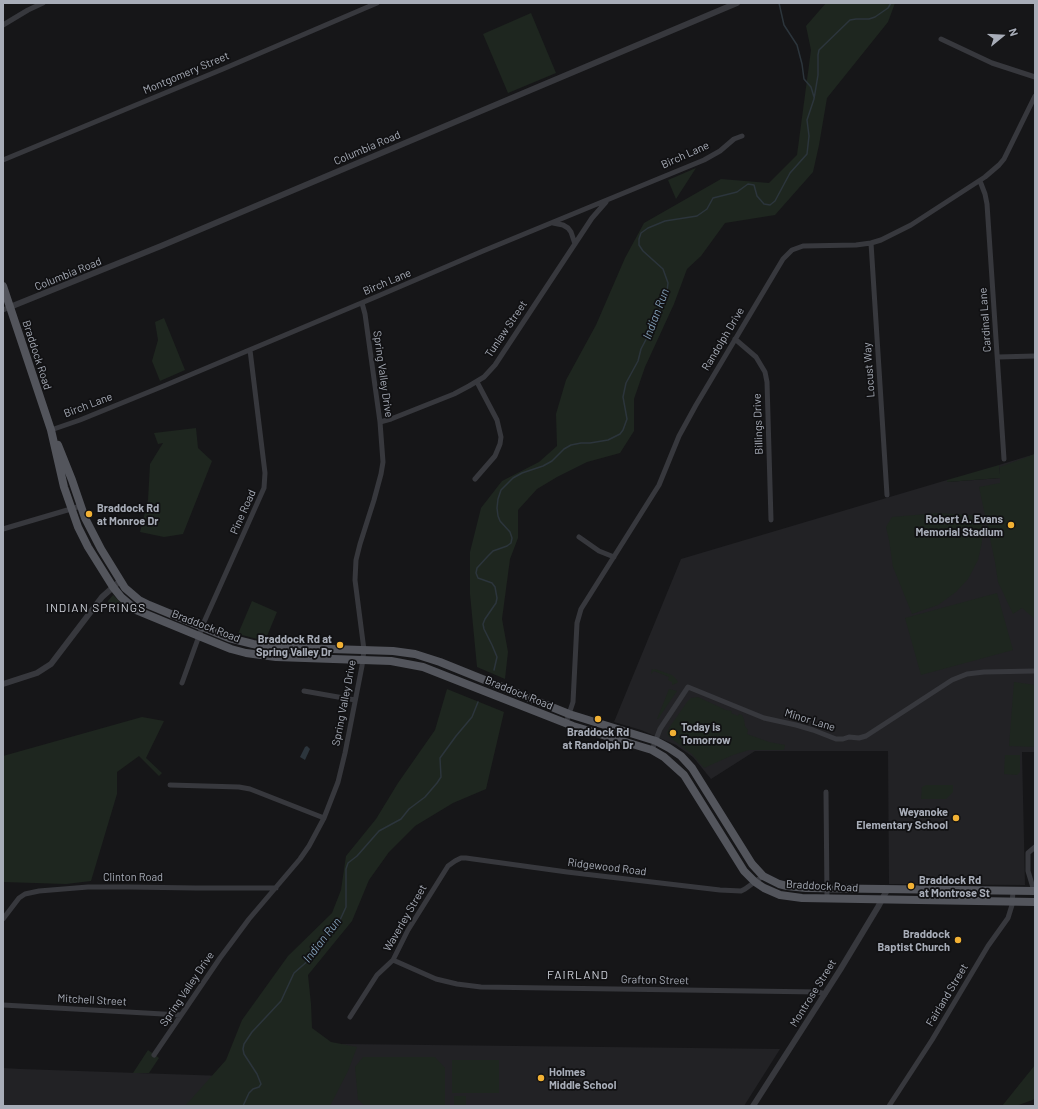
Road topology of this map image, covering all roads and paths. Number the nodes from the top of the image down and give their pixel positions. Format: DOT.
graph roads {
  1 [pos="377,3"];
  2 [pos="737,3"];
  3 [pos="40,4"];
  4 [pos="3,25"];
  5 [pos="941,39"];
  6 [pos="1035,77"];
  7 [pos="1035,96"];
  8 [pos="742,136"];
  9 [pos="3,160"];
  10 [pos="980,181"];
  11 [pos="609,198"];
  12 [pos="550,223"];
  13 [pos="871,243"];
  14 [pos="575,244"];
  15 [pos="3,286"];
  16 [pos="362,303"];
  17 [pos="7,309"];
  18 [pos="735,339"];
  19 [pos="250,350"];
  20 [pos="1035,356"];
  21 [pos="998,358"];
  22 [pos="477,382"];
  23 [pos="380,422"];
  24 [pos="51,430"];
  25 [pos="1004,458"];
  26 [pos="475,479"];
  27 [pos="887,495"];
  28 [pos="81,506"];
  29 [pos="71,509"];
  30 [pos="771,520"];
  31 [pos="3,529"];
  32 [pos="579,537"];
  33 [pos="614,557"];
  34 [pos="120,581"];
  35 [pos="113,587"];
  36 [pos="202,627"];
  37 [pos="199,636"];
  38 [pos="364,650"];
  39 [pos="363,660"];
  40 [pos="1035,670"];
  41 [pos="182,683"];
  42 [pos="3,684"];
  43 [pos="304,691"];
  44 [pos="356,700"];
  45 [pos="569,714"];
  46 [pos="566,723"];
  47 [pos="656,741"];
  48 [pos="652,750"];
  49 [pos="170,785"];
  50 [pos="826,792"];
  51 [pos="324,818"];
  52 [pos="1035,847"];
  53 [pos="448,866"];
  54 [pos="763,876"];
  55 [pos="755,882"];
  56 [pos="276,888"];
  57 [pos="827,888"];
  58 [pos="887,890"];
  59 [pos="1013,891"];
  60 [pos="1034,891"];
  61 [pos="827,898"];
  62 [pos="882,900"];
  63 [pos="1013,902"];
  64 [pos="1035,902"];
  65 [pos="3,919"];
  66 [pos="393,960"];
  67 [pos="825,994"];
  68 [pos="3,1005"];
  69 [pos="181,1015"];
  70 [pos="350,1016"];
  71 [pos="154,1055"];
  72 [pos="753,1106"];
  73 [pos="889,1106"];
  1 -- 9 [label="street, Montgomery Street"];
  2 -- 17 [label="street, Columbia Road"];
  3 -- 4 [label="street"];
  5 -- 6 [label="street"];
  7 -- 10 [label="street, Randolph Drive"];
  8 -- 11 [label="street, Birch Lane"];
  10 -- 13 [label="street, Randolph Drive"];
  10 -- 21 [label="street, Cardinal Lane"];
  11 -- 12 [label="street, Birch Lane"];
  11 -- 14 [label="street, Tunlaw Street"];
  12 -- 14 [label="street"];
  12 -- 16 [label="street, Birch Lane"];
  13 -- 18 [label="street, Randolph Drive"];
  13 -- 27 [label="street, Locust Way"];
  14 -- 22 [label="street, Tunlaw Street"];
  15 -- 17 [label="main road, Braddock Road"];
  16 -- 19 [label="street, Birch Lane"];
  16 -- 23 [label="street, Spring Valley Drive"];
  17 -- 24 [label="main road, Braddock Road"];
  18 -- 30 [label="street, Billings Drive"];
  18 -- 33 [label="street, Randolph Drive"];
  19 -- 24 [label="street, Birch Lane"];
  19 -- 36 [label="street, Pine Road"];
  20 -- 21 [label="street"];
  21 -- 25 [label="street, Cardinal Lane"];
  22 -- 23 [label="street, Tunlaw Street"];
  22 -- 26 [label="street"];
  23 -- 38 [label="street, Spring Valley Drive"];
  24 -- 28 [label="main road, Braddock Road"];
  24 -- 29 [label="main road, Braddock Road"];
  28 -- 29 [label="street"];
  28 -- 34 [label="main road, Braddock Road"];
  29 -- 31 [label="street"];
  29 -- 35 [label="main road, Braddock Road"];
  32 -- 33 [label="street"];
  33 -- 45 [label="street, Randolph Drive"];
  34 -- 35 [label="street"];
  34 -- 36 [label="main road, Braddock Road"];
  35 -- 37 [label="main road, Braddock Road"];
  35 -- 42 [label="street"];
  36 -- 37 [label="street, Pine Road"];
  36 -- 38 [label="main road, Braddock Road"];
  37 -- 39 [label="main road, Braddock Road"];
  37 -- 41 [label="street, Pine Road"];
  38 -- 39 [label="street, Spring Valley Drive"];
  38 -- 45 [label="main road, Braddock Road"];
  39 -- 44 [label="street, Spring Valley Drive"];
  39 -- 46 [label="main road, Braddock Road"];
  40 -- 47 [label="street, Minor Lane"];
  43 -- 44 [label="street"];
  44 -- 51 [label="street, Spring Valley Drive"];
  45 -- 46 [label="street, Randolph Drive"];
  45 -- 47 [label="main road, Braddock Road"];
  46 -- 48 [label="main road, Braddock Road"];
  47 -- 48 [label="street, Minor Lane"];
  47 -- 54 [label="main road, Braddock Road"];
  48 -- 55 [label="main road, Braddock Road"];
  49 -- 51 [label="street"];
  50 -- 57 [label="street"];
  51 -- 56 [label="street, Spring Valley Drive"];
  52 -- 60 [label="street"];
  53 -- 55 [label="street, Ridgewood Road"];
  53 -- 66 [label="street, Waverley Street"];
  54 -- 55 [label="street, Ridgewood Road"];
  54 -- 57 [label="main road, Braddock Road"];
  55 -- 61 [label="main road, Braddock Road"];
  56 -- 65 [label="street, Clinton Road"];
  56 -- 69 [label="street, Spring Valley Drive"];
  57 -- 58 [label="main road, Braddock Road"];
  57 -- 61 [label="street"];
  58 -- 59 [label="main road, Braddock Road"];
  58 -- 62 [label="street, Montrose Street"];
  59 -- 60 [label="main road, Braddock Road"];
  59 -- 63 [label="street, Fairland Street"];
  61 -- 62 [label="main road, Braddock Road"];
  62 -- 63 [label="main road, Braddock Road"];
  62 -- 67 [label="street, Montrose Street"];
  63 -- 64 [label="main road, Braddock Road"];
  63 -- 73 [label="street, Fairland Street"];
  66 -- 67 [label="street, Grafton Street"];
  66 -- 70 [label="street, Waverley Street"];
  67 -- 72 [label="street, Montrose Street"];
  68 -- 69 [label="street, Mitchell Street"];
  69 -- 71 [label="street, Spring Valley Drive"];
}
